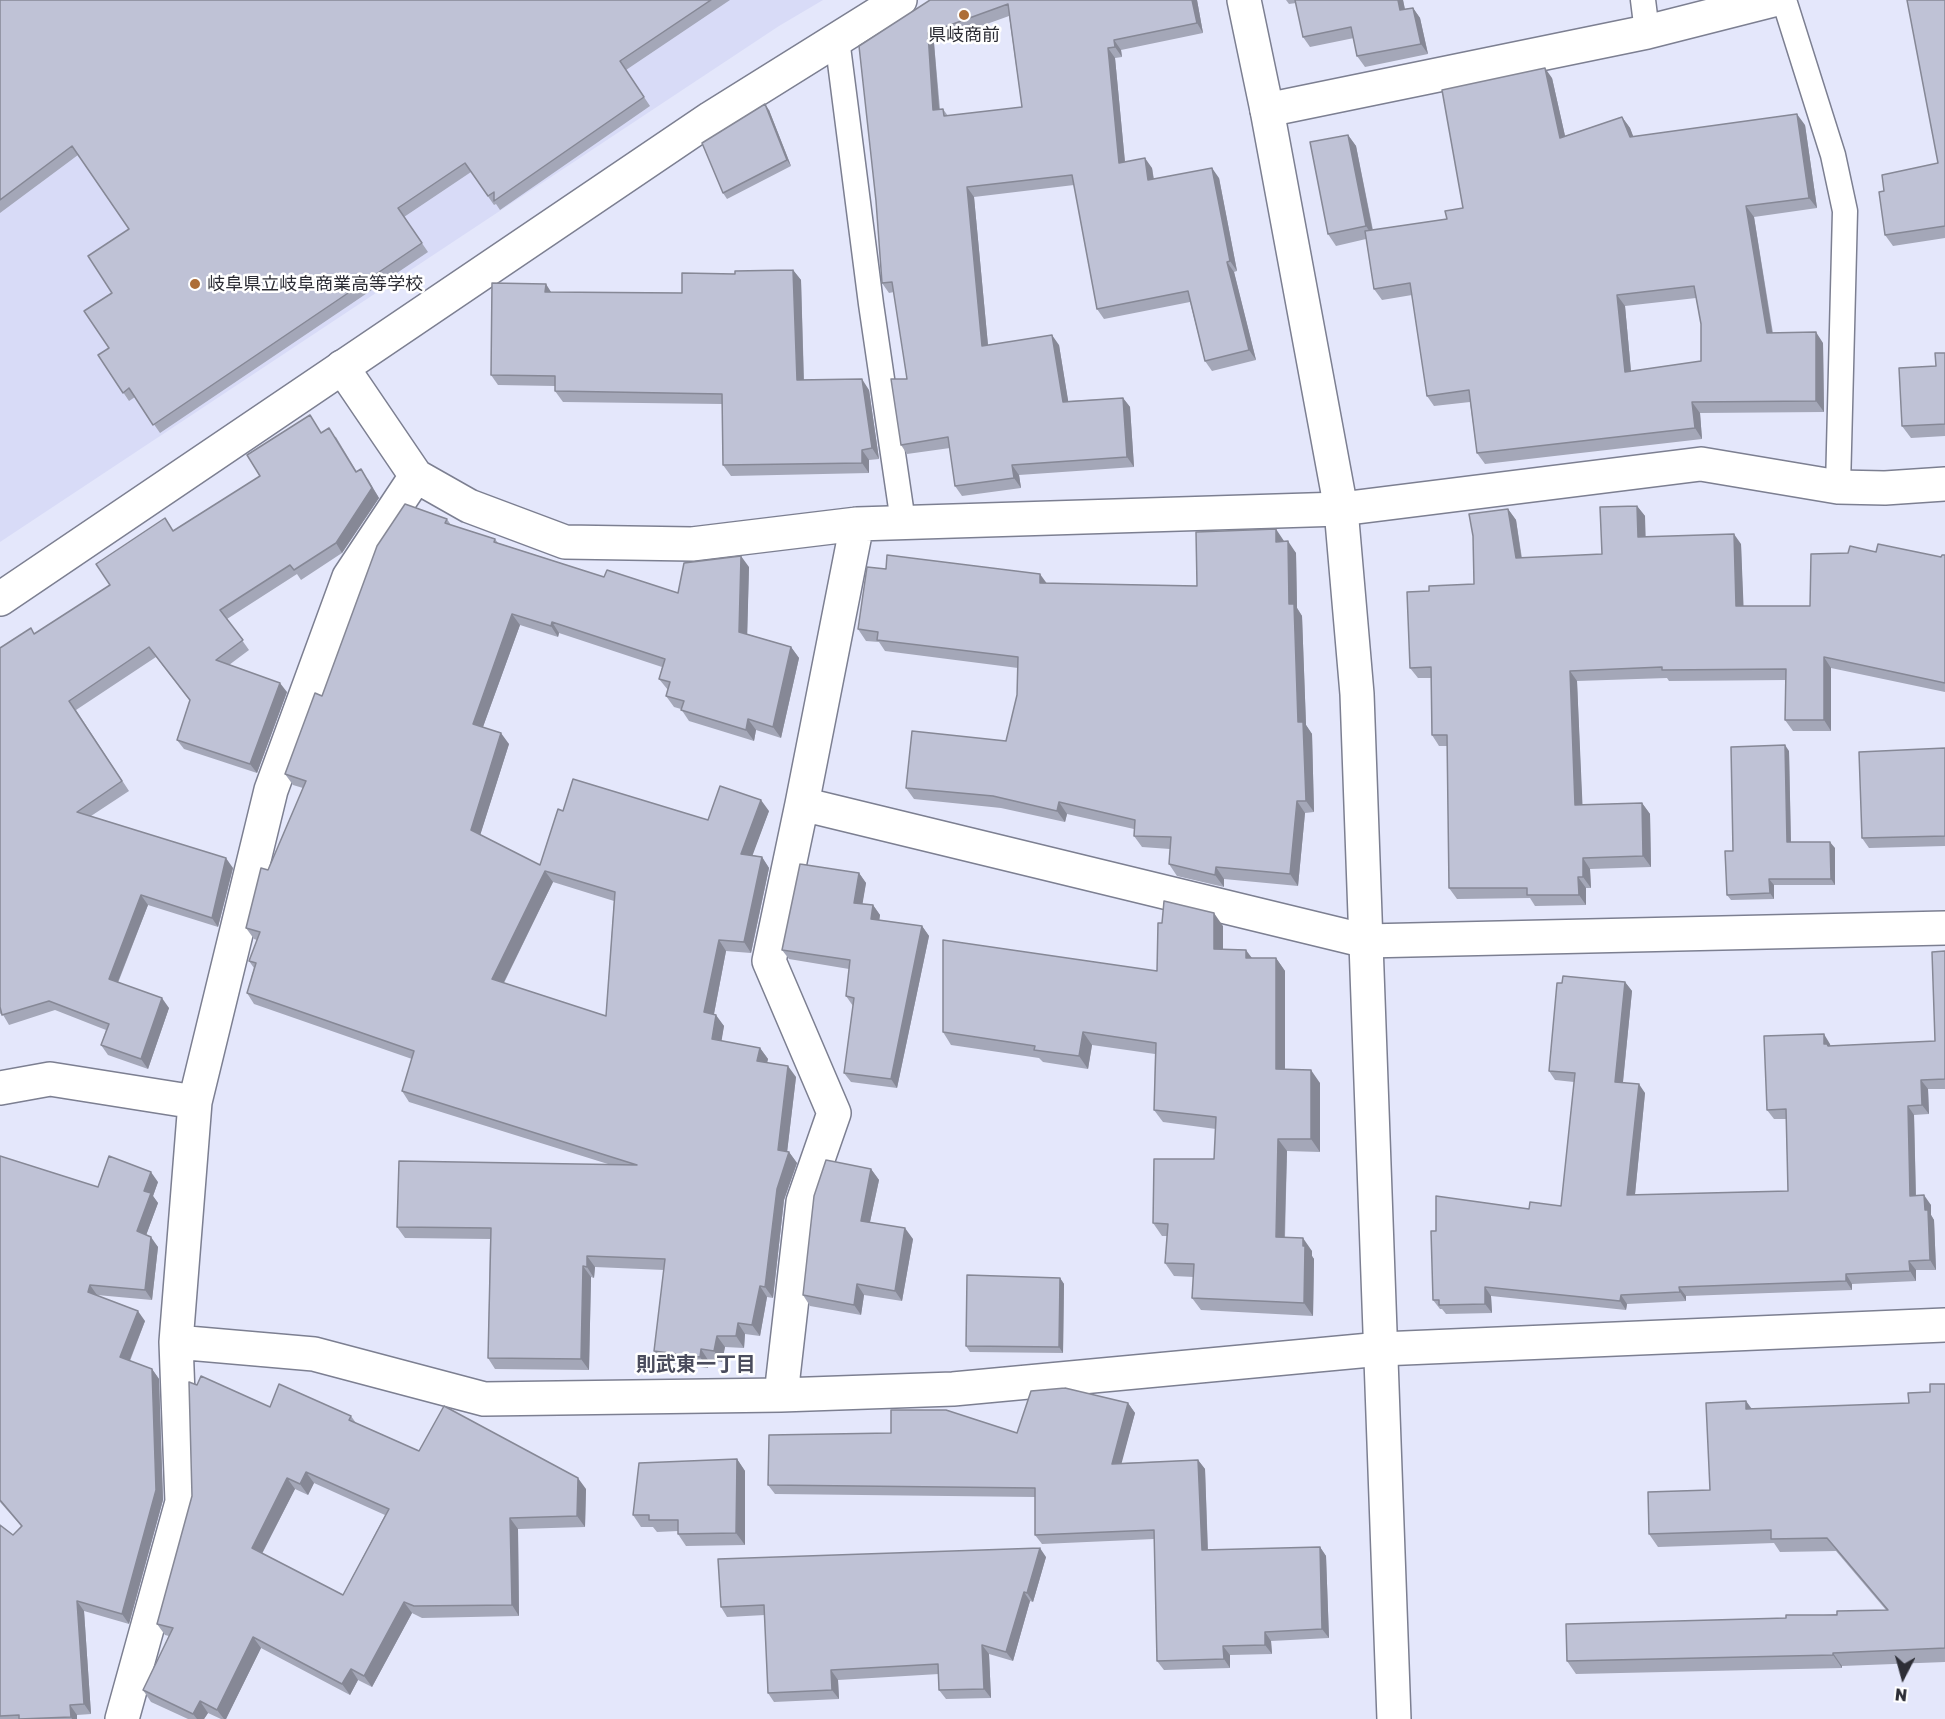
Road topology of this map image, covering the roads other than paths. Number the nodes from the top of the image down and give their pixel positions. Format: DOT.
graph roads {
  1 [pos="900,0"];
  2 [pos="1244,0"];
  3 [pos="1643,0"];
  4 [pos="1773,0"];
  5 [pos="1784,0"];
  6 [pos="1647,32"];
  7 [pos="837,39"];
  8 [pos="1267,110"];
  9 [pos="342,367"];
  10 [pos="416,477"];
  11 [pos="1945,484"];
  12 [pos="1838,487"];
  13 [pos="1341,509"];
  14 [pos="903,522"];
  15 [pos="857,524"];
  16 [pos="0,599"];
  17 [pos="802,804"];
  18 [pos="1945,928"];
  19 [pos="1366,941"];
  20 [pos="0,1088"];
  21 [pos="195,1102"];
  22 [pos="1945,1325"];
  23 [pos="176,1341"];
  24 [pos="1381,1349"];
  25 [pos="781,1395"];
  26 [pos="122,1719"];
  27 [pos="1394,1719"];
  1 -- 7 [label="street"];
  2 -- 8 [label="street"];
  3 -- 6 [label="lane"];
  4 -- 6 [label="street"];
  5 -- 12 [label="lane"];
  6 -- 8 [label="street"];
  7 -- 9 [label="street"];
  7 -- 14 [label="lane"];
  8 -- 13 [label="street"];
  9 -- 10 [label="street"];
  9 -- 16 [label="street"];
  10 -- 15 [label="street"];
  10 -- 21 [label="street"];
  11 -- 12 [label="street"];
  12 -- 13 [label="street"];
  13 -- 14 [label="street"];
  13 -- 19 [label="street"];
  14 -- 15 [label="street"];
  15 -- 17 [label="street"];
  17 -- 19 [label="street"];
  17 -- 25 [label="street"];
  18 -- 19 [label="street"];
  19 -- 24 [label="street"];
  20 -- 21 [label="street"];
  21 -- 23 [label="street"];
  22 -- 24 [label="street"];
  23 -- 25 [label="street"];
  23 -- 26 [label="street"];
  24 -- 25 [label="street"];
  24 -- 27 [label="street"];
}
